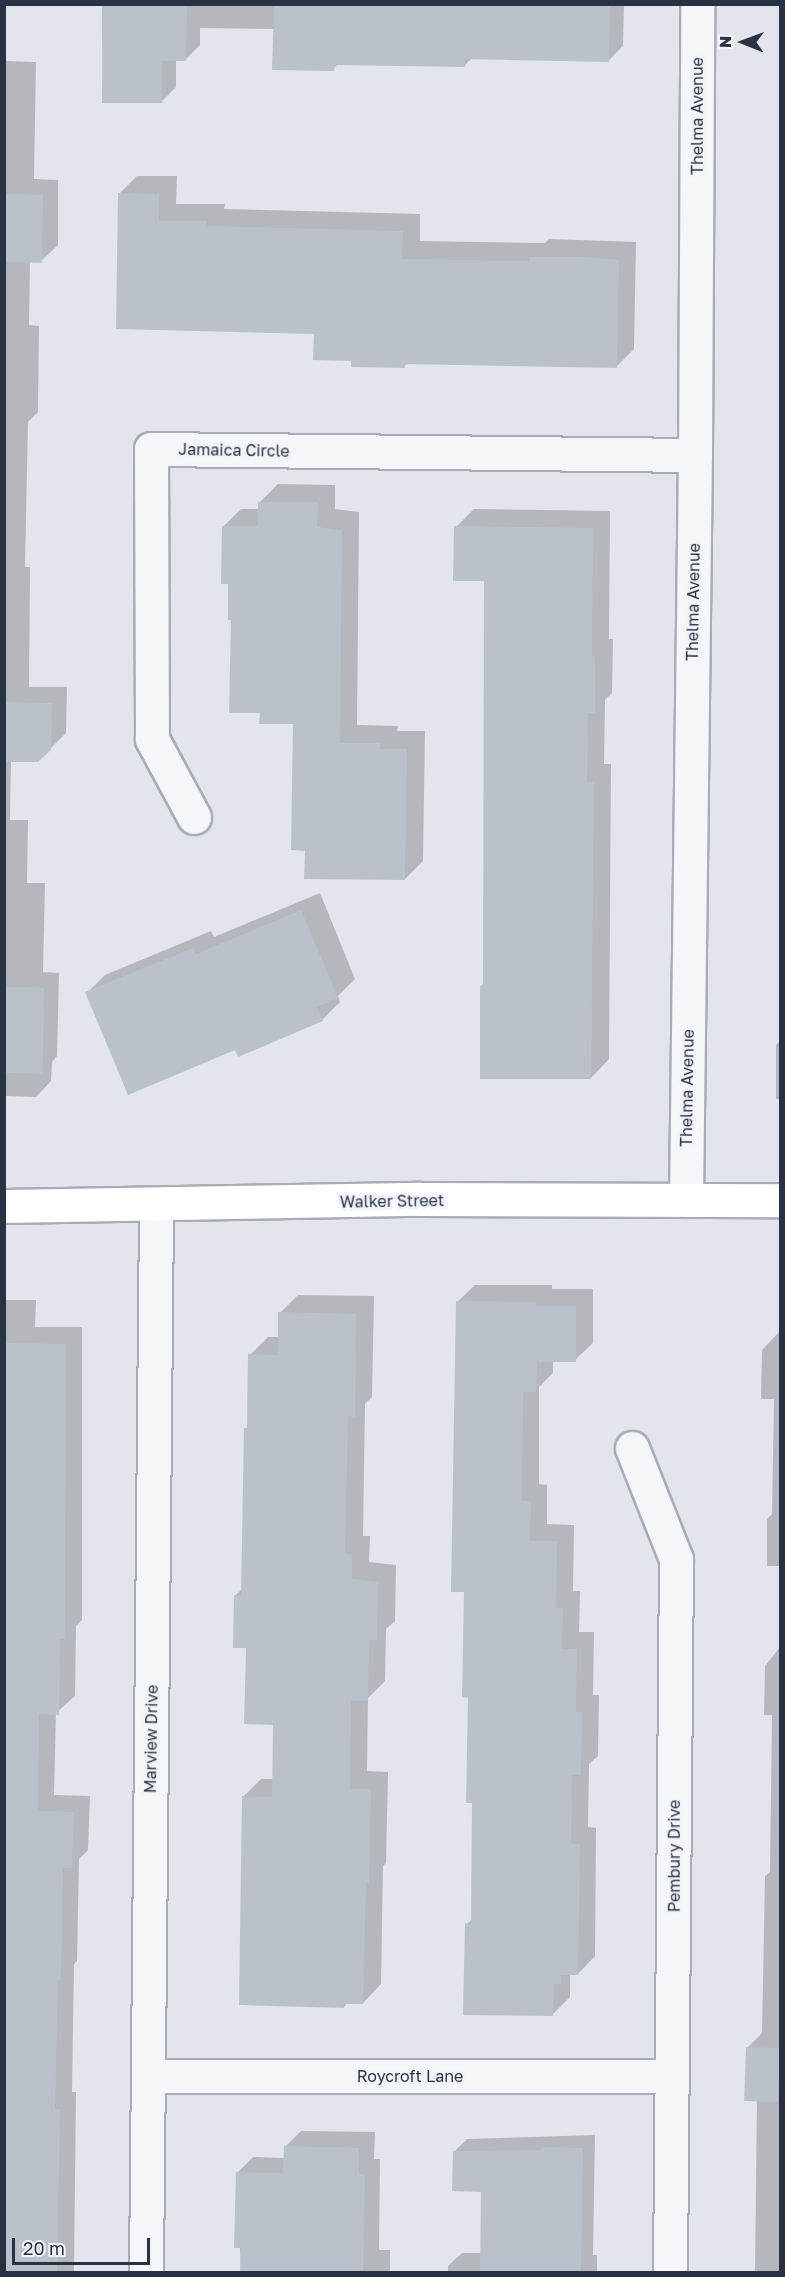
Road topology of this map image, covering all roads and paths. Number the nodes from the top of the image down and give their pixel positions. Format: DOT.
graph roads {
  1 [pos="697,4"];
  2 [pos="695,455"];
  3 [pos="194,818"];
  4 [pos="686,1200"];
  5 [pos="780,1200"];
  6 [pos="4,1206"];
  7 [pos="156,1206"];
  8 [pos="632,1448"];
  9 [pos="148,2076"];
  10 [pos="672,2076"];
  11 [pos="146,2272"];
  12 [pos="670,2272"];
  1 -- 2 [label="street, Thelma Avenue"];
  2 -- 3 [label="street, Jamaica Circle"];
  2 -- 4 [label="street, Thelma Avenue"];
  4 -- 5 [label="main road, Walker Street"];
  4 -- 7 [label="main road, Walker Street"];
  6 -- 7 [label="main road, Walker Street"];
  7 -- 9 [label="street, Marview Drive"];
  8 -- 10 [label="street, Pembury Drive"];
  9 -- 10 [label="street, Roycroft Lane"];
  9 -- 11 [label="street, Marview Drive"];
  10 -- 12 [label="street, Pembury Drive"];
}
